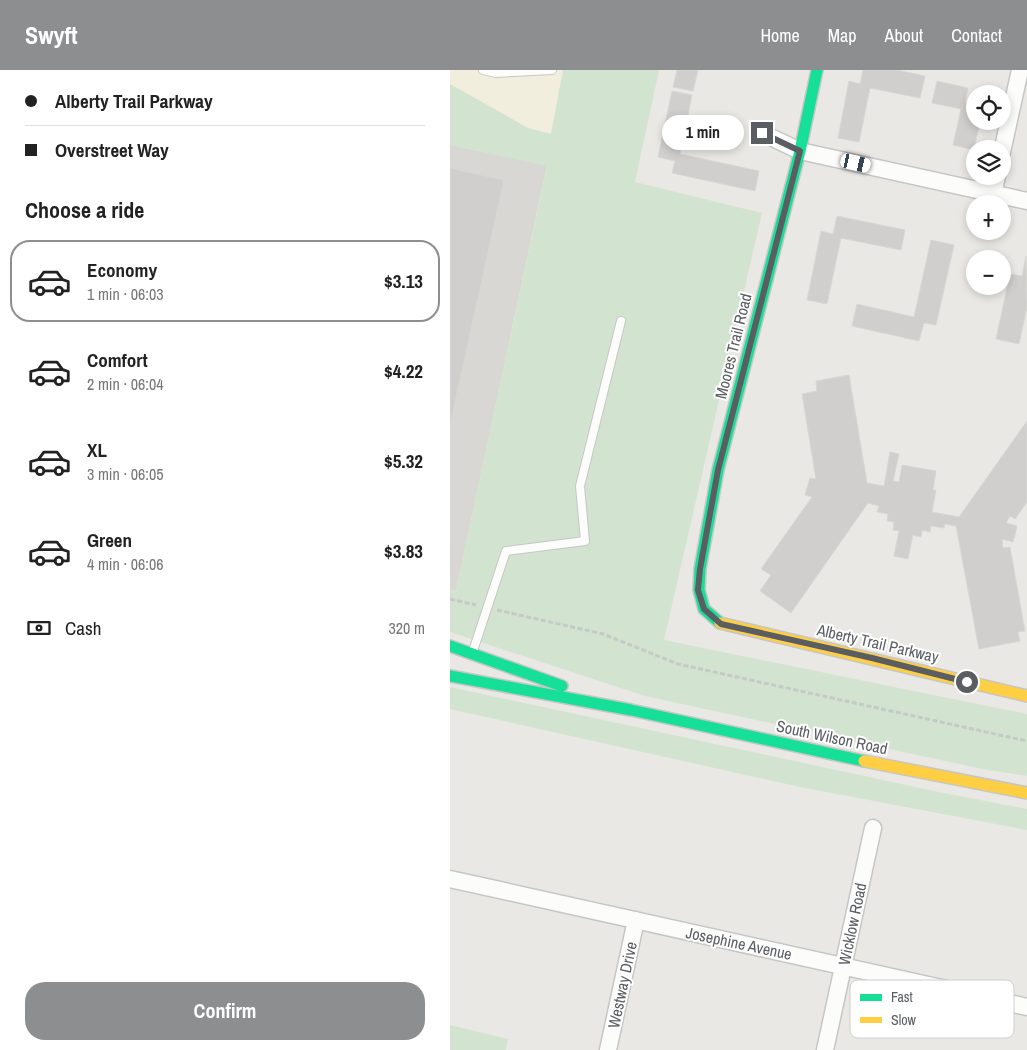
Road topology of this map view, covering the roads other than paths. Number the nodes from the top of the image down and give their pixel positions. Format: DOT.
graph roads {
  1 [pos="483,70"];
  2 [pos="552,70"];
  3 [pos="817,70"];
  4 [pos="1020,70"];
  5 [pos="762,133"];
  6 [pos="1005,140"];
  7 [pos="800,151"];
  8 [pos="996,185"];
  9 [pos="994,194"];
  10 [pos="1027,201"];
  11 [pos="621,321"];
  12 [pos="721,624"];
  13 [pos="450,646"];
  14 [pos="472,653"];
  15 [pos="450,676"];
  16 [pos="1027,696"];
  17 [pos="632,710"];
  18 [pos="1027,793"];
  19 [pos="873,828"];
  20 [pos="450,879"];
  21 [pos="636,920"];
  22 [pos="842,966"];
  23 [pos="905,980"];
  24 [pos="1014,1004"];
  25 [pos="1027,1007"];
  26 [pos="608,1050"];
  27 [pos="825,1050"];
  1 -- 2 [label="lane"];
  3 -- 7 [label="street, Moores Trail Road"];
  4 -- 6 [label="street"];
  5 -- 7 [label="street"];
  7 -- 9 [label="street"];
  7 -- 12 [label="street, Moores Trail Road"];
  8 -- 9 [label="street"];
  9 -- 10 [label="street"];
  11 -- 14 [label="lane"];
  12 -- 16 [label="street, Alberty Trail Parkway"];
  13 -- 14 [label="street, South Wilson Road"];
  14 -- 17 [label="street, South Wilson Road"];
  15 -- 17 [label="street, South Wilson Road"];
  17 -- 18 [label="street, South Wilson Road"];
  19 -- 22 [label="street, Wicklow Road"];
  20 -- 21 [label="street, Josephine Avenue"];
  21 -- 22 [label="street, Josephine Avenue"];
  21 -- 26 [label="street, Westway Drive"];
  22 -- 23 [label="street, Josephine Avenue"];
  22 -- 27 [label="street, Wicklow Road"];
  24 -- 25 [label="street, Josephine Avenue"];
}
